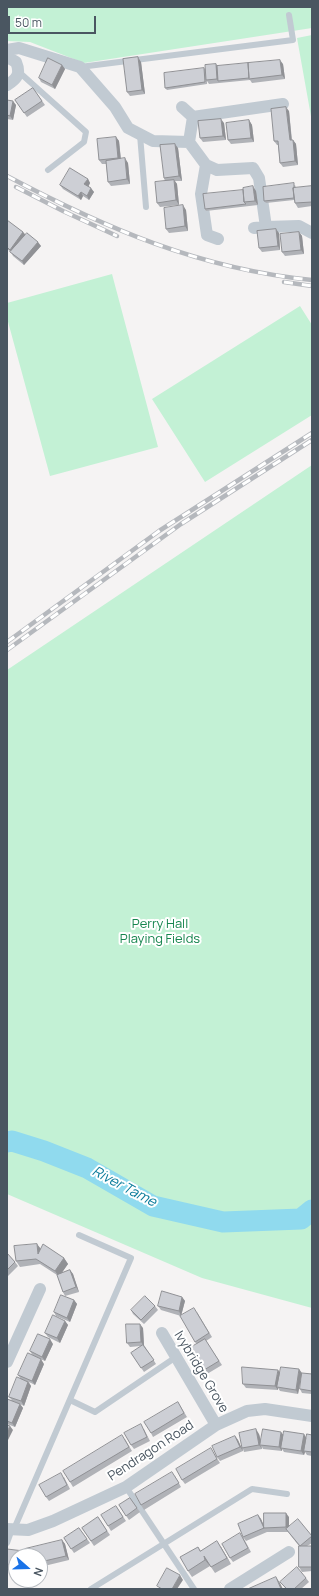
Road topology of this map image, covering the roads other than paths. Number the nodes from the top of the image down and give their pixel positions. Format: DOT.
graph roads {
  1 [pos="289,15"];
  2 [pos="7,50"];
  3 [pos="7,57"];
  4 [pos="80,67"];
  5 [pos="19,72"];
  6 [pos="7,86"];
  7 [pos="283,104"];
  8 [pos="182,107"];
  9 [pos="193,117"];
  10 [pos="140,135"];
  11 [pos="189,142"];
  12 [pos="206,165"];
  13 [pos="48,170"];
  14 [pos="146,207"];
  15 [pos="312,233"];
  16 [pos="218,239"];
  17 [pos="79,1235"];
  18 [pos="40,1289"];
  19 [pos="162,1333"];
  20 [pos="176,1357"];
  21 [pos="7,1362"];
  22 [pos="70,1400"];
  23 [pos="312,1416"];
  24 [pos="216,1425"];
  25 [pos="126,1487"];
  26 [pos="287,1494"];
  27 [pos="11,1529"];
  28 [pos="7,1543"];
  29 [pos="164,1543"];
  30 [pos="289,1552"];
  31 [pos="91,1589"];
  32 [pos="194,1589"];
  33 [pos="230,1589"];
  1 -- 4 [label="lane"];
  2 -- 4 [label="street"];
  3 -- 5 [label="street"];
  4 -- 10 [label="street"];
  5 -- 6 [label="street"];
  5 -- 13 [label="lane"];
  7 -- 9 [label="street"];
  8 -- 9 [label="street"];
  9 -- 11 [label="street"];
  10 -- 11 [label="street"];
  10 -- 14 [label="lane"];
  11 -- 12 [label="street"];
  12 -- 15 [label="street"];
  12 -- 16 [label="street"];
  17 -- 22 [label="lane"];
  18 -- 21 [label="street"];
  19 -- 20 [label="street, Ivybridge Grove"];
  20 -- 22 [label="lane"];
  20 -- 24 [label="street, Ivybridge Grove"];
  22 -- 27 [label="lane"];
  23 -- 24 [label="street, Pendragon Road"];
  24 -- 25 [label="street, Pendragon Road"];
  25 -- 27 [label="street, Pendragon Road"];
  25 -- 29 [label="lane"];
  26 -- 29 [label="lane"];
  27 -- 28 [label="lane"];
  29 -- 31 [label="lane"];
  29 -- 32 [label="lane"];
  30 -- 33 [label="street"];
}
